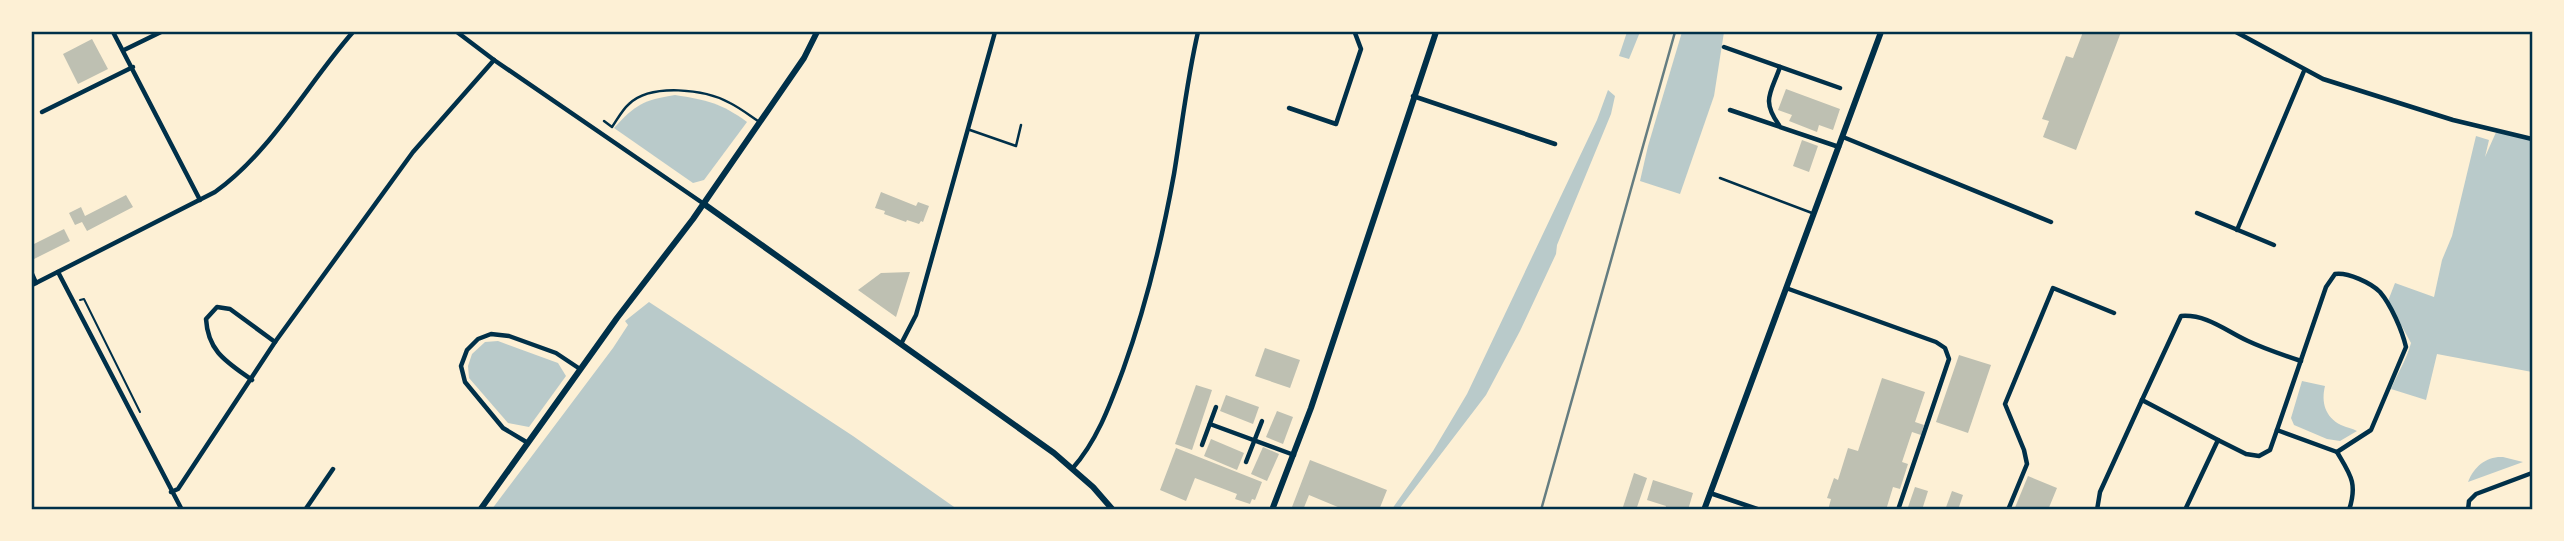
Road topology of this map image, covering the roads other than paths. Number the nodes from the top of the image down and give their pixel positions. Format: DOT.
graph roads {
  1 [pos="113,32"];
  2 [pos="161,32"];
  3 [pos="353,32"];
  4 [pos="457,32"];
  5 [pos="817,32"];
  6 [pos="995,32"];
  7 [pos="1198,32"];
  8 [pos="1357,32"];
  9 [pos="1436,32"];
  10 [pos="1881,32"];
  11 [pos="2236,32"];
  12 [pos="1724,47"];
  13 [pos="124,50"];
  14 [pos="494,60"];
  15 [pos="133,67"];
  16 [pos="1780,67"];
  17 [pos="2304,71"];
  18 [pos="1840,88"];
  19 [pos="1413,96"];
  20 [pos="1289,108"];
  21 [pos="1730,110"];
  22 [pos="42,112"];
  23 [pos="604,121"];
  24 [pos="761,123"];
  25 [pos="1021,125"];
  26 [pos="1779,125"];
  27 [pos="968,130"];
  28 [pos="1843,137"];
  29 [pos="2532,139"];
  30 [pos="1555,144"];
  31 [pos="1839,147"];
  32 [pos="1720,178"];
  33 [pos="200,200"];
  34 [pos="704,204"];
  35 [pos="2197,213"];
  36 [pos="1814,214"];
  37 [pos="2051,222"];
  38 [pos="2237,230"];
  39 [pos="2274,245"];
  40 [pos="58,272"];
  41 [pos="32,274"];
  42 [pos="34,284"];
  43 [pos="1786,289"];
  44 [pos="2114,313"];
  45 [pos="275,342"];
  46 [pos="901,345"];
  47 [pos="2301,361"];
  48 [pos="580,369"];
  49 [pos="251,380"];
  50 [pos="2141,400"];
  51 [pos="1216,407"];
  52 [pos="1262,421"];
  53 [pos="1210,424"];
  54 [pos="2277,430"];
  55 [pos="1254,440"];
  56 [pos="2218,440"];
  57 [pos="528,443"];
  58 [pos="1202,445"];
  59 [pos="2337,452"];
  60 [pos="1294,455"];
  61 [pos="1247,462"];
  62 [pos="333,469"];
  63 [pos="1072,469"];
  64 [pos="2532,473"];
  65 [pos="171,492"];
  66 [pos="1710,493"];
  67 [pos="182,509"];
  68 [pos="305,509"];
  69 [pos="480,509"];
  70 [pos="1113,509"];
  71 [pos="1272,509"];
  72 [pos="1704,509"];
  73 [pos="1760,509"];
  74 [pos="1898,509"];
  75 [pos="2008,509"];
  76 [pos="2097,509"];
  77 [pos="2185,509"];
  78 [pos="2349,509"];
  79 [pos="2468,509"];
  1 -- 13 [label="street"];
  2 -- 13 [label="street"];
  3 -- 33 [label="street"];
  4 -- 14 [label="street"];
  5 -- 24 [label="street"];
  6 -- 27 [label="street"];
  7 -- 63 [label="street"];
  8 -- 20 [label="street"];
  9 -- 19 [label="street"];
  10 -- 28 [label="street"];
  11 -- 17 [label="street"];
  12 -- 16 [label="street"];
  13 -- 15 [label="street"];
  14 -- 34 [label="street"];
  14 -- 45 [label="street"];
  15 -- 22 [label="street"];
  15 -- 33 [label="street"];
  16 -- 18 [label="street"];
  16 -- 26 [label="street"];
  17 -- 29 [label="street"];
  17 -- 38 [label="street"];
  19 -- 30 [label="street"];
  19 -- 60 [label="street"];
  21 -- 26 [label="street"];
  23 -- 24 [label="lane"];
  24 -- 34 [label="street"];
  25 -- 27 [label="lane"];
  26 -- 31 [label="street"];
  27 -- 46 [label="street"];
  28 -- 31 [label="street"];
  28 -- 37 [label="street"];
  31 -- 36 [label="street"];
  32 -- 36 [label="lane"];
  33 -- 40 [label="street"];
  34 -- 46 [label="street"];
  34 -- 48 [label="street"];
  35 -- 38 [label="street"];
  36 -- 43 [label="street"];
  38 -- 39 [label="street"];
  40 -- 42 [label="street"];
  40 -- 65 [label="street"];
  41 -- 42 [label="street"];
  43 -- 66 [label="street"];
  43 -- 74 [label="street"];
  44 -- 75 [label="street"];
  45 -- 49 [label="street"];
  45 -- 49 [label="street"];
  46 -- 63 [label="street"];
  47 -- 50 [label="street"];
  47 -- 54 [label="street"];
  47 -- 59 [label="street"];
  48 -- 57 [label="street"];
  48 -- 57 [label="street"];
  49 -- 65 [label="street"];
  50 -- 56 [label="street"];
  50 -- 76 [label="street"];
  51 -- 53 [label="street"];
  52 -- 55 [label="street"];
  53 -- 55 [label="street"];
  53 -- 58 [label="street"];
  54 -- 56 [label="street"];
  54 -- 59 [label="street"];
  55 -- 60 [label="street"];
  55 -- 61 [label="street"];
  56 -- 77 [label="street"];
  57 -- 69 [label="street"];
  59 -- 78 [label="street"];
  60 -- 71 [label="street"];
  62 -- 68 [label="street"];
  63 -- 70 [label="street"];
  64 -- 79 [label="street"];
  65 -- 67 [label="street"];
  66 -- 72 [label="street"];
  66 -- 73 [label="street"];
}
